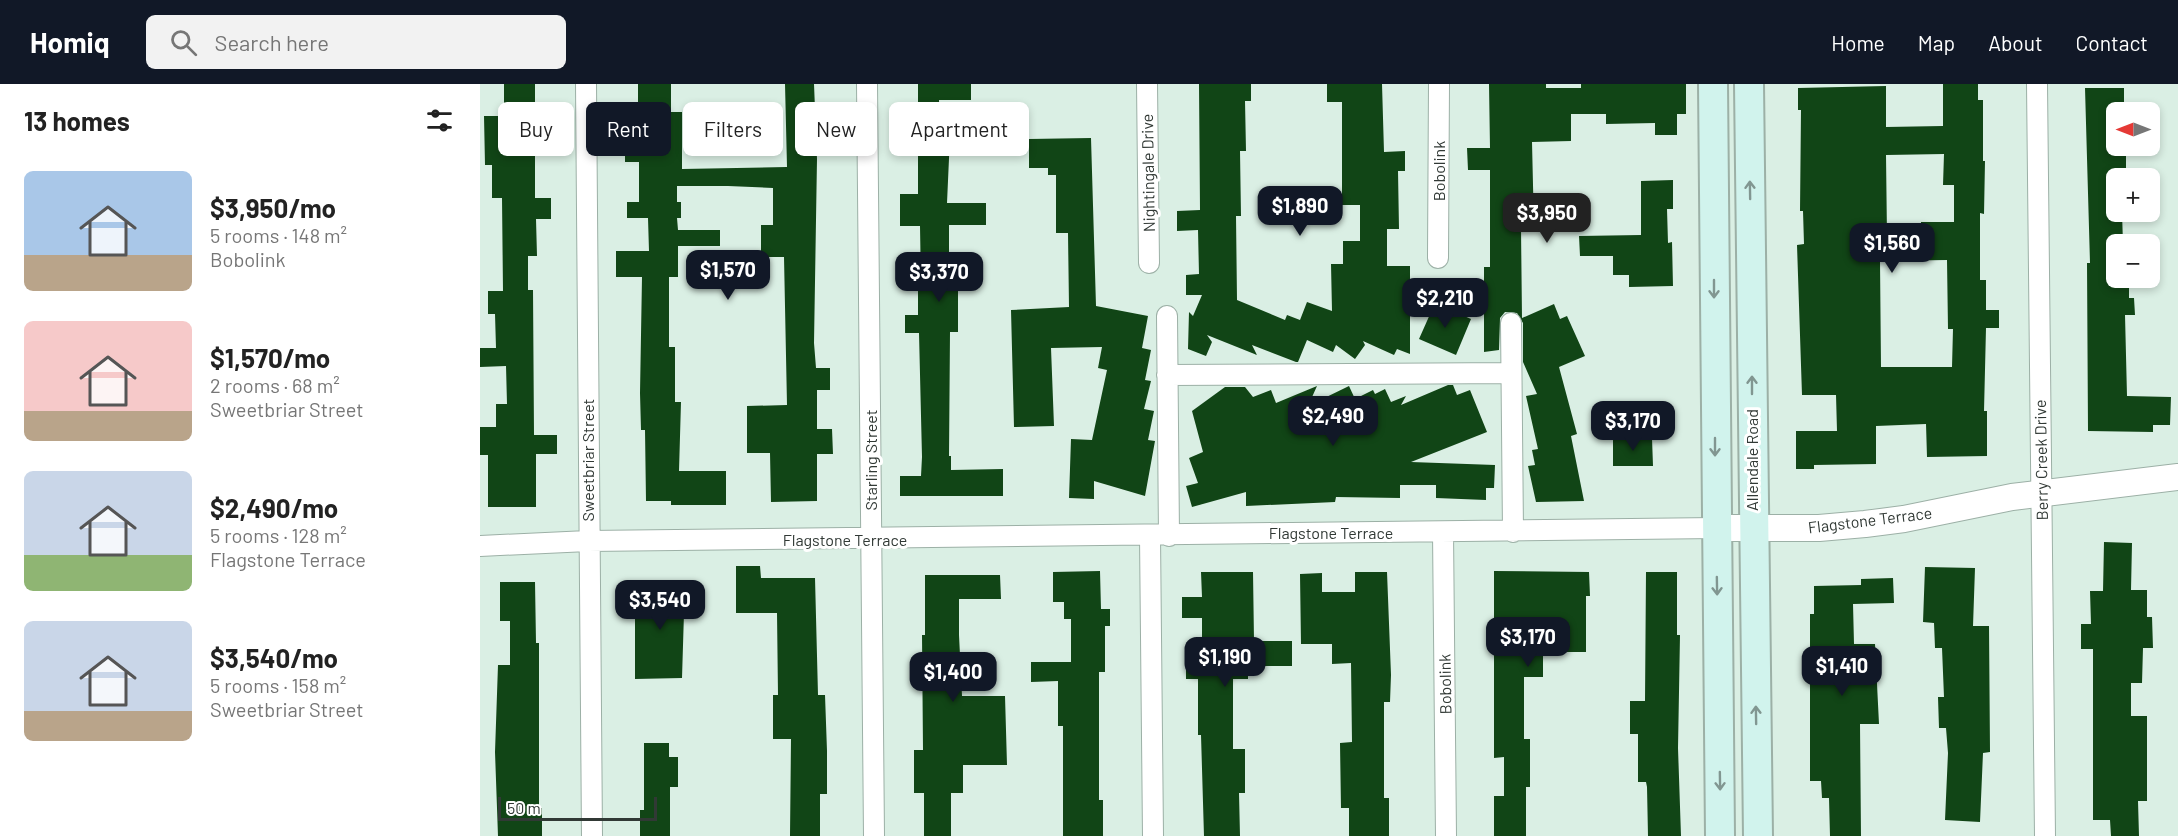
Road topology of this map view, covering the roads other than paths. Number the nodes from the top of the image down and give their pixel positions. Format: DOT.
graph roads {
  1 [pos="586,84"];
  2 [pos="867,84"];
  3 [pos="1147,84"];
  4 [pos="1439,84"];
  5 [pos="1713,84"];
  6 [pos="1749,84"];
  7 [pos="2037,84"];
  8 [pos="1714,247"];
  9 [pos="1751,247"];
  10 [pos="1438,258"];
  11 [pos="1149,263"];
  12 [pos="1167,316"];
  13 [pos="1511,323"];
  14 [pos="1511,373"];
  15 [pos="1167,375"];
  16 [pos="2178,477"];
  17 [pos="2041,494"];
  18 [pos="1752,527"];
  19 [pos="1716,528"];
  20 [pos="1443,532"];
  21 [pos="1513,532"];
  22 [pos="1159,536"];
  23 [pos="871,540"];
  24 [pos="588,541"];
  25 [pos="480,546"];
  26 [pos="1720,824"];
  27 [pos="1758,824"];
  28 [pos="592,836"];
  29 [pos="874,836"];
  30 [pos="1153,836"];
  31 [pos="1446,836"];
  32 [pos="2045,836"];
  1 -- 24 [label="street, Sweetbriar Street"];
  2 -- 23 [label="street, Starling Street"];
  3 -- 11 [label="street, Nightingale Drive"];
  4 -- 10 [label="street, Bobolink"];
  5 -- 8 [label="main road"];
  9 -- 6 [label="main road, Allendale Road, one-way"];
  7 -- 17 [label="street, Berry Creek Drive"];
  8 -- 9 [label="main road"];
  8 -- 19 [label="main road, one-way"];
  18 -- 9 [label="main road, Allendale Road, one-way"];
  12 -- 15 [label="street"];
  13 -- 14 [label="street"];
  14 -- 15 [label="street"];
  14 -- 21 [label="street"];
  15 -- 22 [label="street"];
  16 -- 17 [label="street, Flagstone Terrace"];
  17 -- 18 [label="street, Flagstone Terrace"];
  17 -- 32 [label="street, Berry Creek Drive"];
  18 -- 19 [label="street, Flagstone Terrace"];
  27 -- 18 [label="main road, Allendale Road, one-way"];
  19 -- 21 [label="street, Flagstone Terrace"];
  19 -- 26 [label="main road, one-way"];
  20 -- 21 [label="street, Flagstone Terrace"];
  20 -- 22 [label="street, Flagstone Terrace"];
  20 -- 31 [label="street, Bobolink"];
  22 -- 23 [label="street, Flagstone Terrace"];
  22 -- 30 [label="street"];
  23 -- 24 [label="street, Flagstone Terrace"];
  23 -- 29 [label="street, Starling Street"];
  24 -- 25 [label="street, Flagstone Terrace"];
  24 -- 28 [label="street, Sweetbriar Street"];
  26 -- 27 [label="main road"];
}
